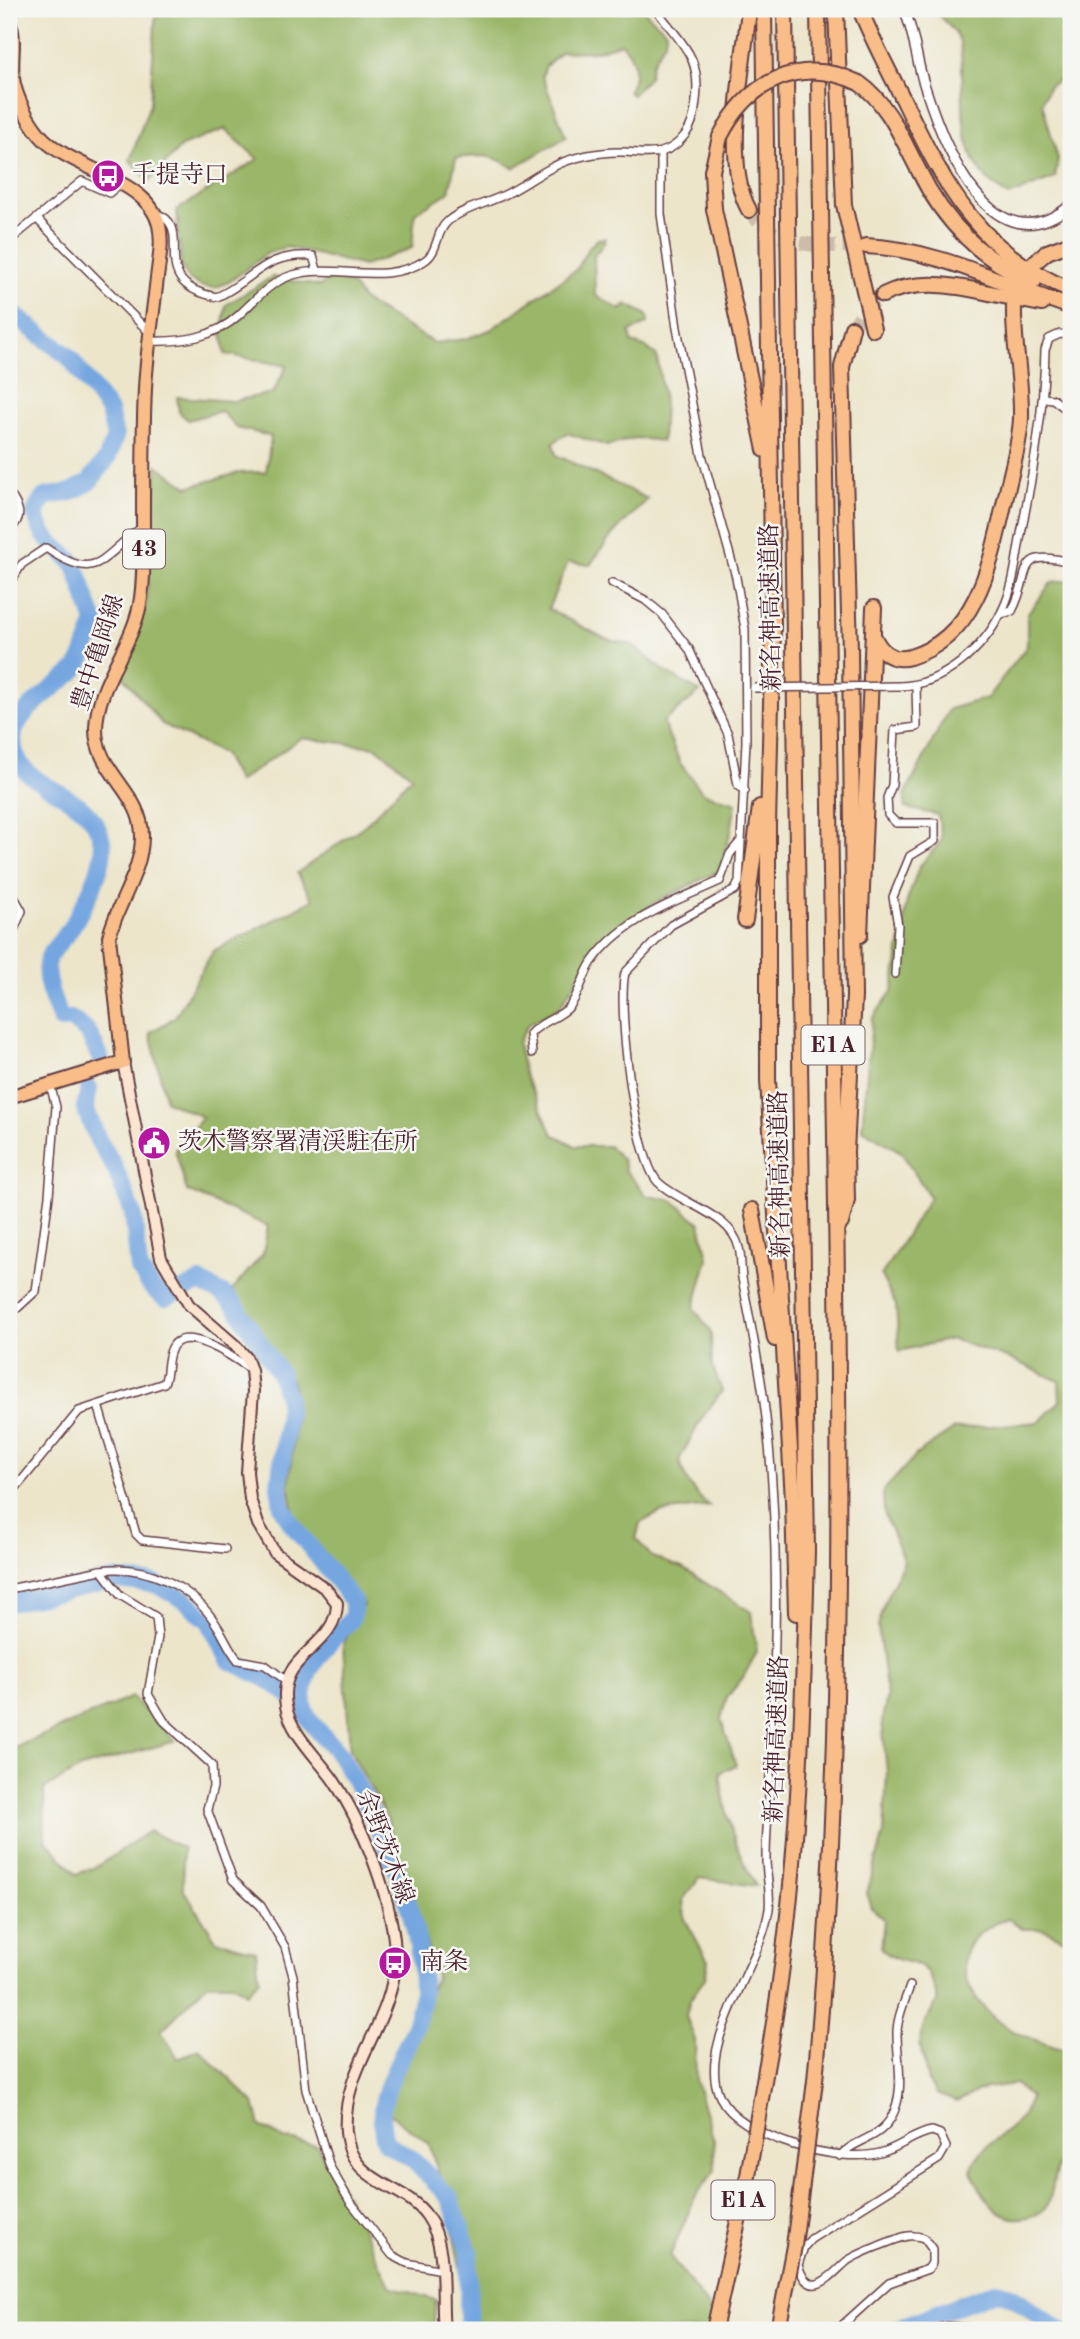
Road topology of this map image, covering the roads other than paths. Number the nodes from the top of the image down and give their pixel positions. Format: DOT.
graph roads {
  1 [pos="656,9"];
  2 [pos="749,9"];
  3 [pos="764,9"];
  4 [pos="785,9"];
  5 [pos="818,9"];
  6 [pos="836,9"];
  7 [pos="860,9"];
  8 [pos="904,9"];
  9 [pos="9,21"];
  10 [pos="11,77"];
  11 [pos="661,154"];
  12 [pos="121,183"];
  13 [pos="1071,205"];
  14 [pos="749,210"];
  15 [pos="155,213"];
  16 [pos="37,219"];
  17 [pos="9,241"];
  18 [pos="1071,243"];
  19 [pos="866,246"];
  20 [pos="1035,262"];
  21 [pos="317,270"];
  22 [pos="1071,291"];
  23 [pos="883,295"];
  24 [pos="1014,306"];
  25 [pos="1071,307"];
  26 [pos="852,328"];
  27 [pos="873,329"];
  28 [pos="1071,335"];
  29 [pos="150,337"];
  30 [pos="1044,398"];
  31 [pos="1071,413"];
  32 [pos="9,493"];
  33 [pos="772,507"];
  34 [pos="143,527"];
  35 [pos="9,531"];
  36 [pos="1071,562"];
  37 [pos="612,583"];
  38 [pos="9,584"];
  39 [pos="874,608"];
  40 [pos="1001,614"];
  41 [pos="873,635"];
  42 [pos="916,686"];
  43 [pos="744,688"];
  44 [pos="771,727"];
  45 [pos="745,790"];
  46 [pos="740,843"];
  47 [pos="9,888"];
  48 [pos="745,920"];
  49 [pos="9,941"];
  50 [pos="895,974"];
  51 [pos="854,996"];
  52 [pos="532,1053"];
  53 [pos="123,1062"];
  54 [pos="50,1084"];
  55 [pos="9,1097"];
  56 [pos="752,1210"];
  57 [pos="837,1239"];
  58 [pos="9,1321"];
  59 [pos="251,1370"];
  60 [pos="98,1405"];
  61 [pos="788,1409"];
  62 [pos="9,1496"];
  63 [pos="225,1549"];
  64 [pos="101,1570"];
  65 [pos="9,1589"];
  66 [pos="287,1684"];
  67 [pos="796,1854"];
  68 [pos="910,1986"];
  69 [pos="840,2156"];
  70 [pos="442,2270"];
  71 [pos="444,2330"];
  72 [pos="714,2330"];
  73 [pos="778,2330"];
  74 [pos="837,2330"];
  75 [pos="937,2330"];
  76 [pos="973,2330"];
  1 -- 11 [label="street"];
  2 -- 14 [label="highway"];
  3 -- 33 [label="highway"];
  4 -- 67 [label="highway, 新名神高速道路 / E1A"];
  5 -- 57 [label="highway, E1A"];
  6 -- 27 [label="highway"];
  7 -- 22 [label="highway"];
  8 -- 13 [label="street"];
  9 -- 10 [label="main road"];
  10 -- 12 [label="main road"];
  11 -- 21 [label="street"];
  11 -- 43 [label="street"];
  12 -- 15 [label="main road"];
  12 -- 16 [label="street"];
  15 -- 21 [label="street"];
  15 -- 29 [label="main road, 豊中亀岡線 / 43"];
  16 -- 17 [label="street"];
  16 -- 29 [label="street"];
  18 -- 20 [label="highway"];
  19 -- 25 [label="highway"];
  21 -- 29 [label="street"];
  22 -- 33 [label="highway, bridge"];
  23 -- 25 [label="highway"];
  24 -- 41 [label="highway"];
  26 -- 51 [label="highway"];
  28 -- 30 [label="street"];
  29 -- 34 [label="main road, 豊中亀岡線 / 43"];
  30 -- 31 [label="street"];
  30 -- 40 [label="street"];
  32 -- 35 [label="street"];
  33 -- 44 [label="highway"];
  34 -- 38 [label="street"];
  34 -- 53 [label="main road, 豊中亀岡線 / 43"];
  36 -- 40 [label="street"];
  37 -- 45 [label="street"];
  39 -- 41 [label="highway"];
  40 -- 42 [label="street"];
  41 -- 51 [label="highway"];
  42 -- 43 [label="street, bridge"];
  42 -- 50 [label="street"];
  43 -- 45 [label="street"];
  44 -- 48 [label="highway"];
  44 -- 61 [label="highway"];
  45 -- 46 [label="street"];
  46 -- 52 [label="street"];
  46 -- 69 [label="street"];
  47 -- 49 [label="street"];
  51 -- 57 [label="highway"];
  53 -- 54 [label="main road"];
  53 -- 59 [label="main road"];
  54 -- 55 [label="main road"];
  54 -- 58 [label="street"];
  56 -- 61 [label="highway"];
  57 -- 73 [label="highway, E1A, bridge"];
  59 -- 60 [label="street"];
  59 -- 66 [label="main road, 余野茨木線"];
  60 -- 62 [label="street"];
  60 -- 63 [label="street"];
  61 -- 67 [label="highway"];
  64 -- 65 [label="street"];
  64 -- 66 [label="street"];
  64 -- 70 [label="street"];
  66 -- 70 [label="main road, 余野茨木線"];
  67 -- 72 [label="highway, 新名神高速道路 / E1A, bridge"];
  68 -- 69 [label="street"];
  69 -- 74 [label="street"];
  70 -- 71 [label="main road, 余野茨木線"];
  75 -- 76 [label="main road"];
}
